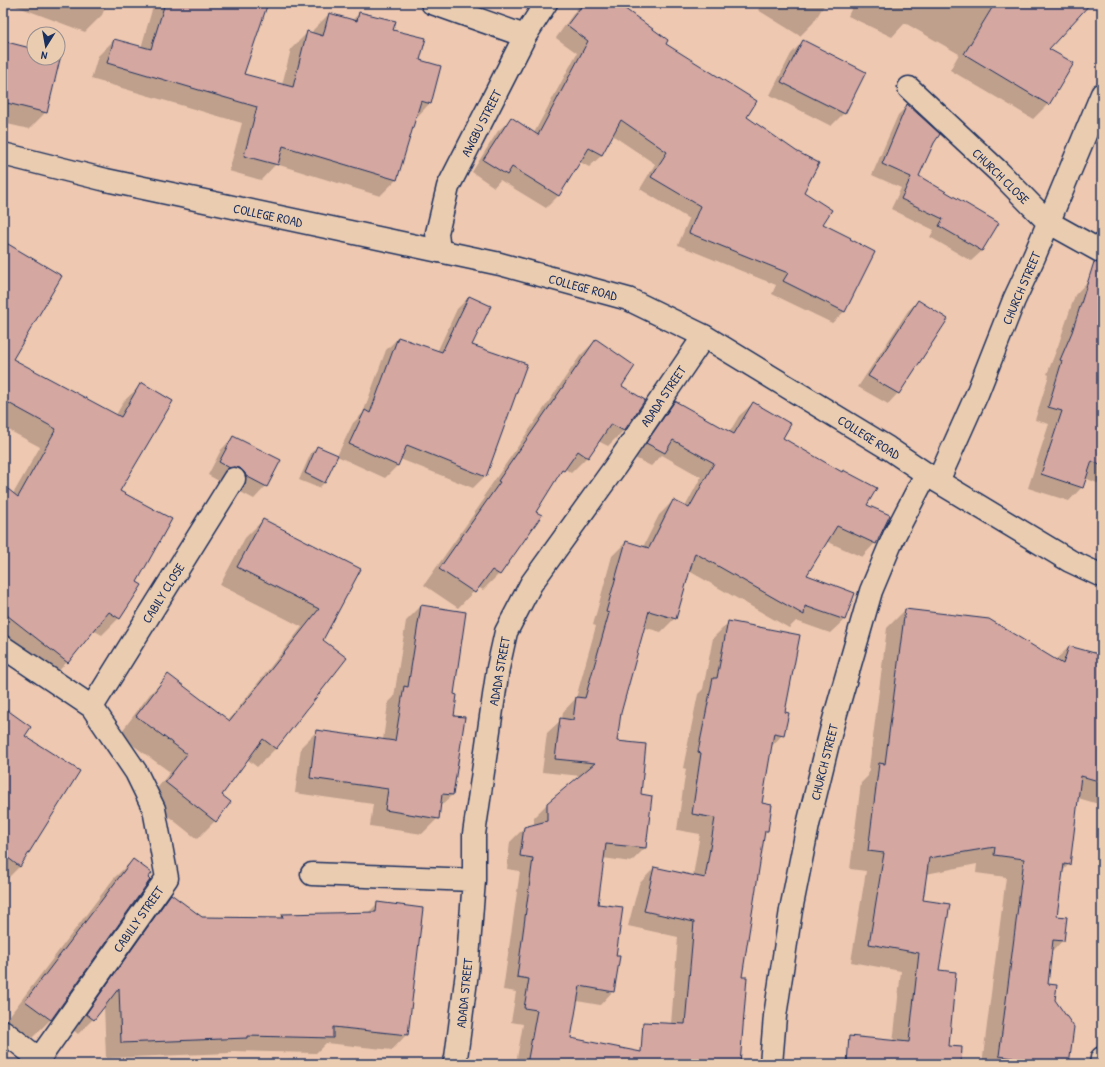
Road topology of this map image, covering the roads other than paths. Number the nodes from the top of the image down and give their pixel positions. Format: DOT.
graph roads {
  1 [pos="432,3"];
  2 [pos="546,3"];
  3 [pos="525,36"];
  4 [pos="909,88"];
  5 [pos="1102,94"];
  6 [pos="3,154"];
  7 [pos="1048,222"];
  8 [pos="439,251"];
  9 [pos="1102,252"];
  10 [pos="704,336"];
  11 [pos="932,477"];
  12 [pos="234,479"];
  13 [pos="1102,576"];
  14 [pos="3,647"];
  15 [pos="92,707"];
  16 [pos="312,874"];
  17 [pos="474,880"];
  18 [pos="3,1031"];
  19 [pos="1102,1058"];
  20 [pos="36,1062"];
  21 [pos="454,1064"];
  22 [pos="771,1064"];
  23 [pos="1101,1064"];
  1 -- 3 [label="street"];
  2 -- 3 [label="street, AWGBU STREET"];
  3 -- 8 [label="street, AWGBU STREET"];
  4 -- 7 [label="street, CHURCH CLOSE"];
  5 -- 7 [label="street, CHURCH STREET"];
  6 -- 8 [label="street, COLLEGE ROAD"];
  7 -- 9 [label="street, CHURCH CLOSE"];
  7 -- 11 [label="street, CHURCH STREET"];
  8 -- 10 [label="street, COLLEGE ROAD"];
  10 -- 11 [label="street, COLLEGE ROAD"];
  10 -- 17 [label="street, ADADA STREET"];
  11 -- 13 [label="street, COLLEGE ROAD"];
  11 -- 22 [label="street, CHURCH STREET"];
  12 -- 15 [label="street, CABILY CLOSE"];
  14 -- 15 [label="street, CABILLY STREET"];
  15 -- 20 [label="street, CABILLY STREET"];
  16 -- 17 [label="street"];
  17 -- 21 [label="street, ADADA STREET"];
  18 -- 20 [label="street"];
  19 -- 23 [label="street"];
}
